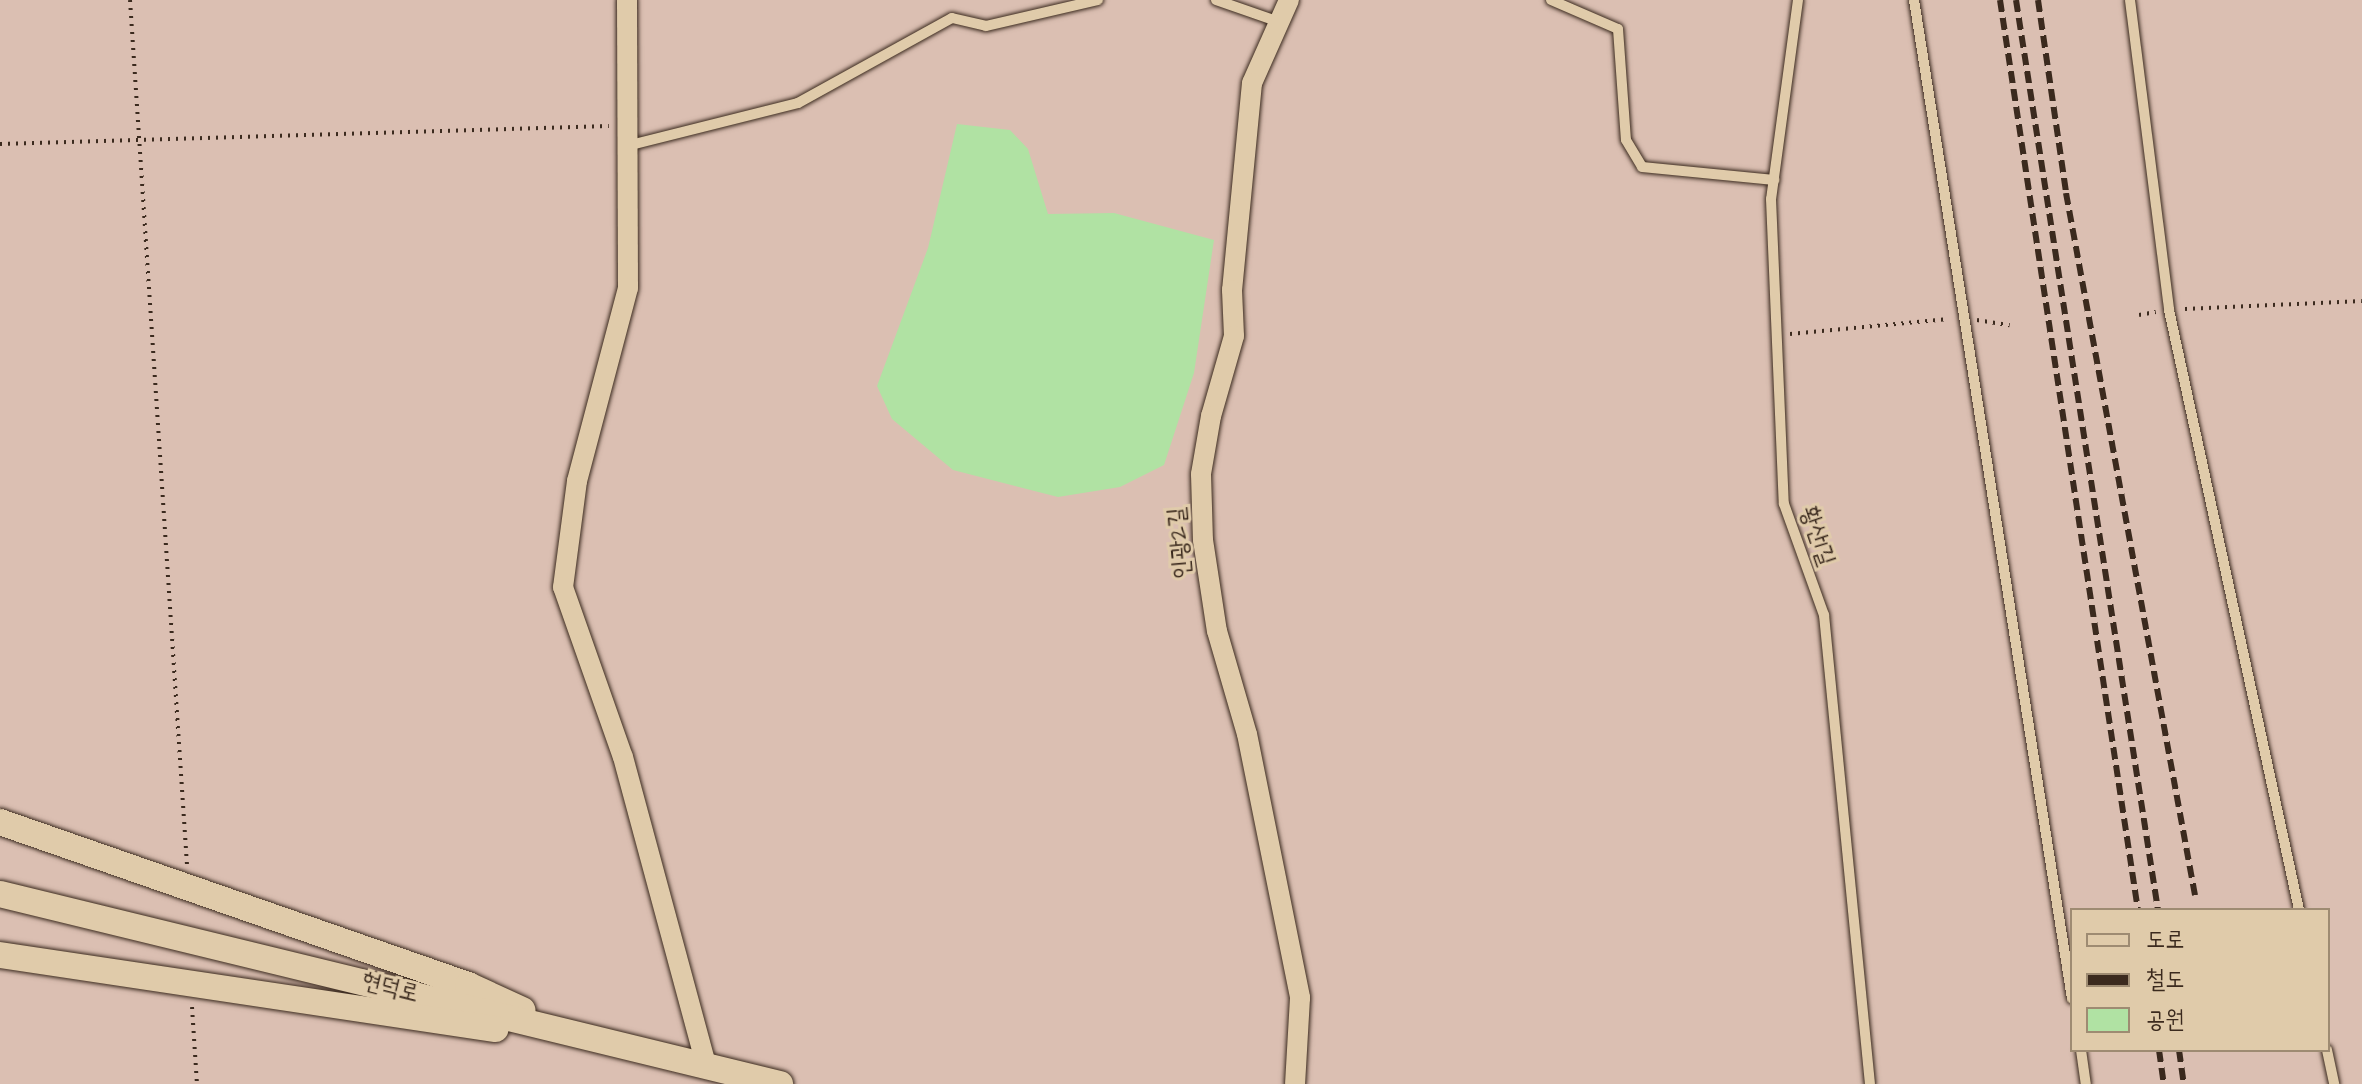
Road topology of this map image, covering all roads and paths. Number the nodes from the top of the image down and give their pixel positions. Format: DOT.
graph roads {
  1 [pos="130,0"];
  2 [pos="627,0"];
  3 [pos="1098,0"];
  4 [pos="1216,0"];
  5 [pos="1289,0"];
  6 [pos="1551,0"];
  7 [pos="1798,0"];
  8 [pos="1914,0"];
  9 [pos="2130,0"];
  10 [pos="1279,22"];
  11 [pos="625,126"];
  12 [pos="137,138"];
  13 [pos="0,144"];
  14 [pos="625,147"];
  15 [pos="1774,180"];
  16 [pos="2362,301"];
  17 [pos="2169,310"];
  18 [pos="2139,315"];
  19 [pos="1961,317"];
  20 [pos="2010,325"];
  21 [pos="1778,335"];
  22 [pos="0,822"];
  23 [pos="189,890"];
  24 [pos="0,894"];
  25 [pos="2299,908"];
  26 [pos="0,955"];
  27 [pos="191,987"];
  28 [pos="2070,987"];
  29 [pos="586,1041"];
  30 [pos="2081,1052"];
  31 [pos="2327,1052"];
  32 [pos="706,1065"];
  33 [pos="197,1084"];
  34 [pos="780,1084"];
  35 [pos="1295,1084"];
  36 [pos="1870,1084"];
  37 [pos="2086,1084"];
  38 [pos="2334,1084"];
  1 -- 12 [label="path"];
  2 -- 11 [label="street"];
  3 -- 14 [label="lane"];
  4 -- 10 [label="lane"];
  5 -- 10 [label="street, 인광2길"];
  6 -- 15 [label="lane"];
  7 -- 15 [label="lane, 황산1길"];
  8 -- 19 [label="lane"];
  9 -- 17 [label="lane"];
  10 -- 35 [label="street, 인광2길"];
  11 -- 12 [label="path"];
  11 -- 14 [label="street"];
  12 -- 13 [label="path"];
  12 -- 23 [label="path"];
  14 -- 32 [label="street"];
  15 -- 21 [label="lane, 황산1길"];
  16 -- 17 [label="path"];
  17 -- 18 [label="path"];
  17 -- 25 [label="lane"];
  19 -- 20 [label="path"];
  19 -- 21 [label="path"];
  19 -- 28 [label="lane"];
  21 -- 36 [label="lane, 황산1길"];
  22 -- 23 [label="street"];
  23 -- 29 [label="street"];
  24 -- 29 [label="street, 현덕로"];
  26 -- 27 [label="street"];
  27 -- 29 [label="street"];
  27 -- 33 [label="path"];
  29 -- 32 [label="street, 현덕로"];
  30 -- 37 [label="lane"];
  31 -- 38 [label="lane"];
  32 -- 34 [label="street, 현덕로"];
}
